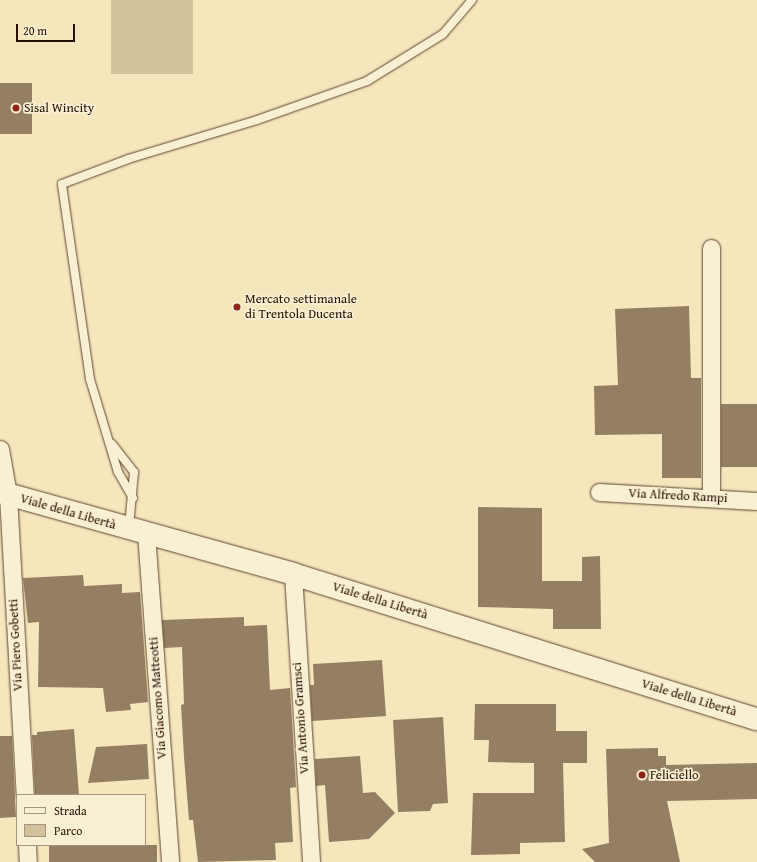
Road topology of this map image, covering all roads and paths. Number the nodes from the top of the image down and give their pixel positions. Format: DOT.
graph roads {
  1 [pos="472,0"];
  2 [pos="711,248"];
  3 [pos="109,440"];
  4 [pos="0,449"];
  5 [pos="599,492"];
  6 [pos="4,494"];
  7 [pos="133,498"];
  8 [pos="711,498"];
  9 [pos="757,500"];
  10 [pos="137,531"];
  11 [pos="293,574"];
  12 [pos="757,719"];
  13 [pos="25,794"];
  14 [pos="27,846"];
  15 [pos="28,862"];
  16 [pos="170,862"];
  17 [pos="311,862"];
  1 -- 3 [label="lane"];
  2 -- 8 [label="street"];
  3 -- 7 [label="lane"];
  3 -- 7 [label="lane"];
  4 -- 6 [label="street, Via Piero Gobetti"];
  5 -- 8 [label="street, Via Alfredo Rampi"];
  6 -- 10 [label="main road, Viale della Libertà"];
  6 -- 13 [label="street, Via Piero Gobetti"];
  7 -- 10 [label="lane"];
  8 -- 9 [label="street, Via Alfredo Rampi"];
  10 -- 11 [label="main road, Viale della Libertà"];
  10 -- 16 [label="street, Via Giacomo Matteotti"];
  11 -- 12 [label="main road, Viale della Libertà"];
  11 -- 17 [label="street, Via Antonio Gramsci"];
  14 -- 15 [label="street"];
}
